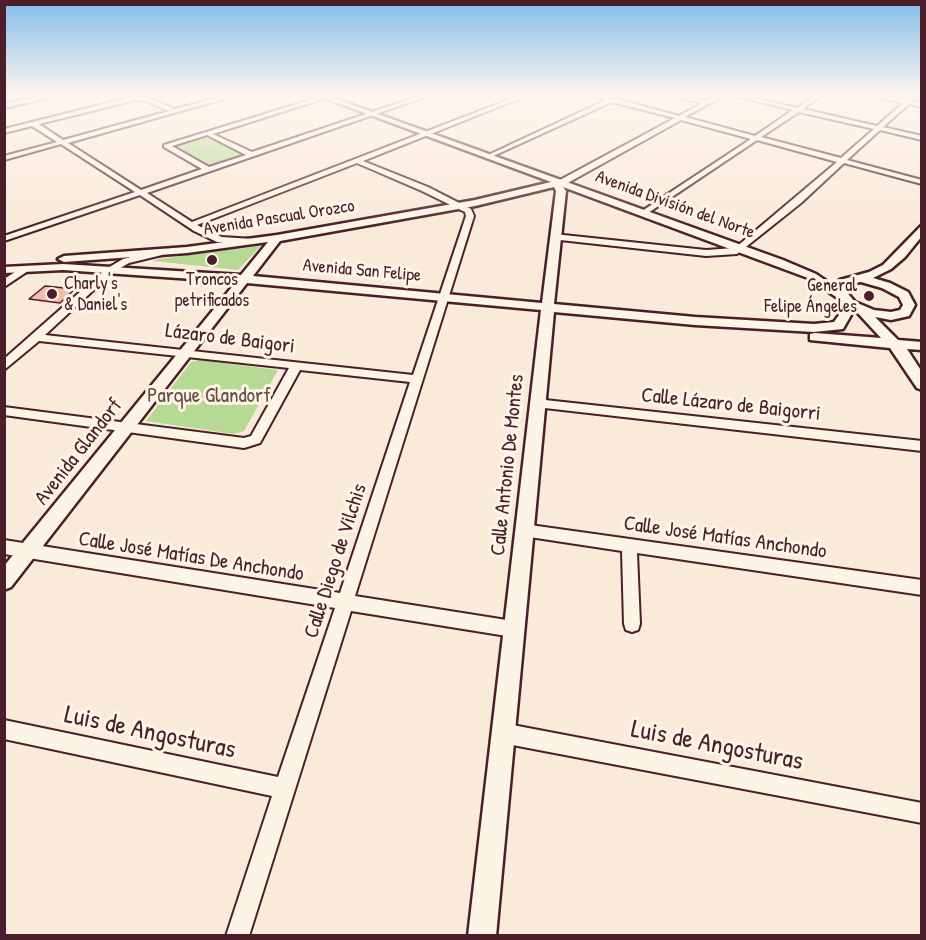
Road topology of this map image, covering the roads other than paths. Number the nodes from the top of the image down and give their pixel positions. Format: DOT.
graph roads {
  1 [pos="59,140"];
  2 [pos="70,140"];
  3 [pos="187,140"];
  4 [pos="221,140"];
  5 [pos="296,140"];
  6 [pos="411,140"];
  7 [pos="443,140"];
  8 [pos="524,140"];
  9 [pos="639,140"];
  10 [pos="753,140"];
  11 [pos="763,140"];
  12 [pos="865,140"];
  13 [pos="62,142"];
  14 [pos="252,155"];
  15 [pos="489,156"];
  16 [pos="4,158"];
  17 [pos="358,161"];
  18 [pos="843,161"];
  19 [pos="209,170"];
  20 [pos="921,182"];
  21 [pos="559,184"];
  22 [pos="140,193"];
  23 [pos="458,206"];
  24 [pos="645,213"];
  25 [pos="194,227"];
  26 [pos="921,228"];
  27 [pos="554,237"];
  28 [pos="277,238"];
  29 [pos="4,239"];
  30 [pos="252,241"];
  31 [pos="742,249"];
  32 [pos="187,250"];
  33 [pos="170,251"];
  34 [pos="902,255"];
  35 [pos="779,262"];
  36 [pos="26,269"];
  37 [pos="4,270"];
  38 [pos="109,270"];
  39 [pos="242,279"];
  40 [pos="856,280"];
  41 [pos="4,284"];
  42 [pos="897,291"];
  43 [pos="445,297"];
  44 [pos="843,298"];
  45 [pos="548,306"];
  46 [pos="915,308"];
  47 [pos="861,310"];
  48 [pos="695,321"];
  49 [pos="900,336"];
  50 [pos="37,337"];
  51 [pos="921,346"];
  52 [pos="184,353"];
  53 [pos="4,366"];
  54 [pos="296,366"];
  55 [pos="418,379"];
  56 [pos="921,385"];
  57 [pos="536,403"];
  58 [pos="4,411"];
  59 [pos="126,428"];
  60 [pos="921,446"];
  61 [pos="523,530"];
  62 [pos="629,546"];
  63 [pos="4,548"];
  64 [pos="27,551"];
  65 [pos="4,581"];
  66 [pos="921,588"];
  67 [pos="344,603"];
  68 [pos="632,624"];
  69 [pos="513,629"];
  70 [pos="4,729"];
  71 [pos="502,733"];
  72 [pos="285,789"];
  73 [pos="921,813"];
  74 [pos="237,936"];
  75 [pos="482,936"];
  1 -- 13 [label="street"];
  2 -- 13 [label="street"];
  3 -- 19 [label="street"];
  4 -- 14 [label="street"];
  5 -- 14 [label="street"];
  6 -- 17 [label="street"];
  7 -- 15 [label="main road, Avenida División del Norte"];
  8 -- 15 [label="street"];
  9 -- 21 [label="street"];
  10 -- 24 [label="street"];
  11 -- 18 [label="street"];
  12 -- 18 [label="street"];
  13 -- 16 [label="street"];
  13 -- 22 [label="street"];
  14 -- 19 [label="street"];
  15 -- 21 [label="main road, Avenida División del Norte"];
  17 -- 23 [label="street"];
  17 -- 25 [label="street"];
  18 -- 20 [label="street"];
  18 -- 31 [label="street"];
  19 -- 22 [label="street"];
  21 -- 23 [label="main road, Avenida Pascual Orozco"];
  21 -- 24 [label="main road, Avenida División del Norte"];
  21 -- 27 [label="main road, Calle Antonio De Montes"];
  22 -- 25 [label="street"];
  22 -- 29 [label="street"];
  23 -- 28 [label="main road, Avenida Pascual Orozco"];
  23 -- 43 [label="street, Calle Diego de Vilchis"];
  24 -- 31 [label="main road, Avenida División del Norte"];
  25 -- 30 [label="street"];
  25 -- 32 [label="street"];
  26 -- 34 [label="main road"];
  27 -- 31 [label="street"];
  27 -- 45 [label="main road, Calle Antonio De Montes"];
  28 -- 30 [label="main road, Avenida Pascual Orozco"];
  28 -- 39 [label="main road, Avenida Glandorf"];
  30 -- 32 [label="main road, Avenida Pascual Orozco"];
  31 -- 35 [label="main road, Avenida División del Norte"];
  32 -- 33 [label="main road, Avenida Pascual Orozco"];
  33 -- 36 [label="main road, Avenida Pascual Orozco"];
  33 -- 38 [label="street"];
  34 -- 40 [label="main road"];
  34 -- 42 [label="main road"];
  35 -- 40 [label="main road, Avenida División del Norte"];
  35 -- 44 [label="main road, Avenida División del Norte"];
  36 -- 37 [label="main road, Avenida Pascual Orozco"];
  36 -- 38 [label="main road, Avenida San Felipe"];
  36 -- 41 [label="street"];
  38 -- 39 [label="main road, Avenida San Felipe"];
  38 -- 50 [label="street"];
  39 -- 43 [label="main road, Avenida San Felipe"];
  39 -- 52 [label="main road, Avenida Glandorf"];
  40 -- 42 [label="main road, Avenida División del Norte"];
  40 -- 44 [label="main road, Avenida San Felipe"];
  42 -- 46 [label="main road"];
  43 -- 45 [label="main road, Avenida San Felipe"];
  43 -- 55 [label="street, Calle Diego de Vilchis"];
  44 -- 47 [label="main road, Avenida División del Norte"];
  44 -- 48 [label="main road, Avenida San Felipe"];
  45 -- 48 [label="main road, Avenida San Felipe"];
  45 -- 57 [label="main road, Calle Antonio De Montes"];
  46 -- 49 [label="main road"];
  47 -- 49 [label="main road"];
  47 -- 49 [label="main road"];
  48 -- 49 [label="main road, Avenida San Felipe"];
  49 -- 51 [label="main road, Avenida San Felipe"];
  49 -- 56 [label="main road"];
  50 -- 52 [label="street, Lázaro de Baigori"];
  50 -- 53 [label="street"];
  52 -- 54 [label="street, Lázaro de Baigori"];
  52 -- 59 [label="main road, Avenida Glandorf"];
  54 -- 55 [label="street, Lázaro de Baigori"];
  54 -- 59 [label="street"];
  55 -- 67 [label="street, Calle Diego de Vilchis"];
  57 -- 60 [label="street, Calle Lázaro de Baigorri"];
  57 -- 61 [label="main road, Calle Antonio De Montes"];
  58 -- 59 [label="street"];
  59 -- 64 [label="main road, Avenida Glandorf"];
  61 -- 62 [label="street, Calle José Matías Anchondo"];
  61 -- 69 [label="main road, Calle Antonio De Montes"];
  62 -- 66 [label="street, Calle José Matías Anchondo"];
  62 -- 68 [label="street"];
  63 -- 64 [label="street, Calle José Matías De Anchondo"];
  64 -- 65 [label="main road, Avenida Glandorf"];
  64 -- 67 [label="street, Calle José Matías De Anchondo"];
  67 -- 69 [label="street, Calle José Matías De Anchondo"];
  67 -- 72 [label="street, Calle Diego de Vilchis"];
  69 -- 71 [label="main road, Calle Antonio De Montes"];
  70 -- 72 [label="street, Luis de Angosturas"];
  71 -- 73 [label="street, Luis de Angosturas"];
  71 -- 75 [label="main road, Calle Antonio De Montes"];
  72 -- 74 [label="street, Calle Diego de Vilchis"];
}
